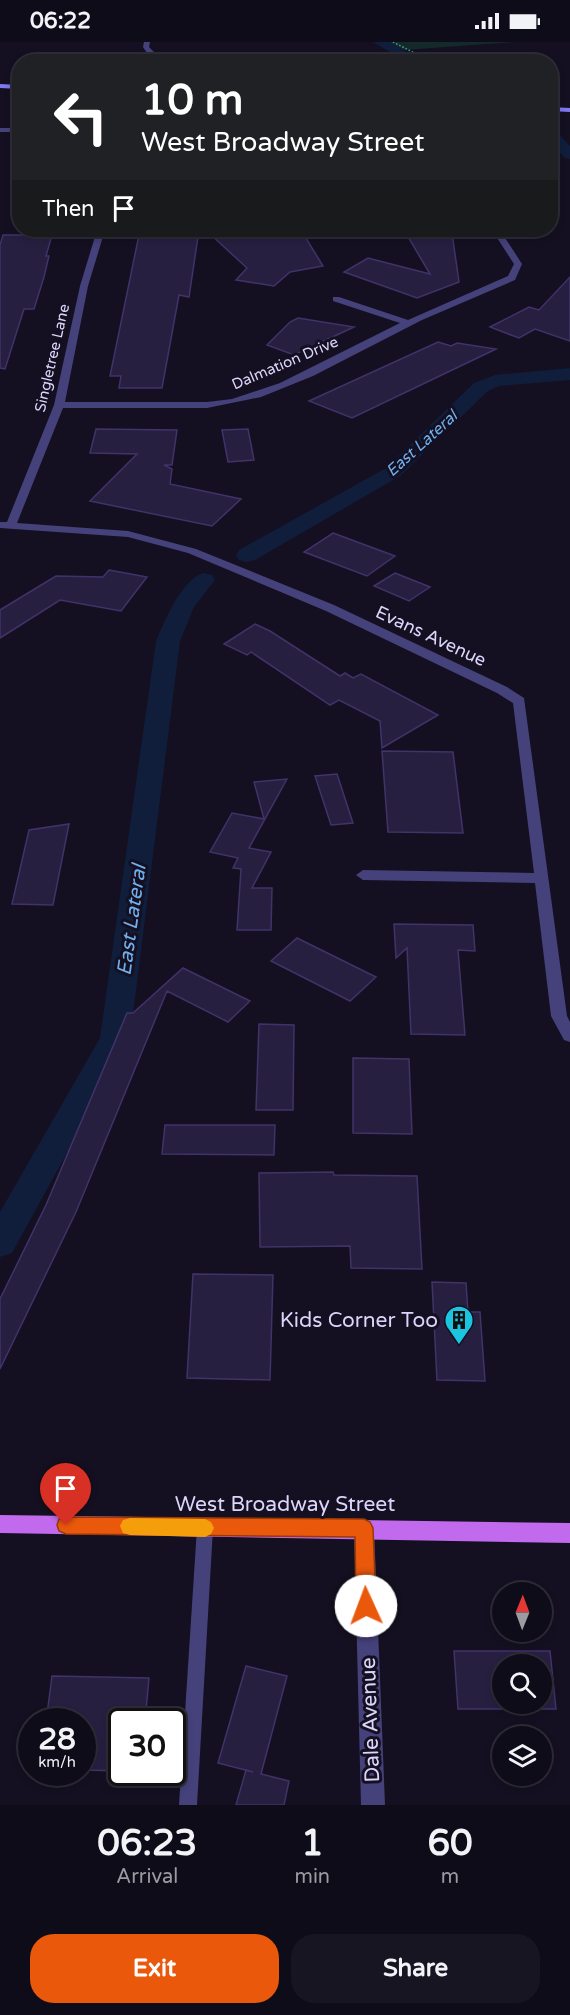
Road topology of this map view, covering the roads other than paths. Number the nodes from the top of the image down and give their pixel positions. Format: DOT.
graph roads {
  1 [pos="99,237"];
  2 [pos="501,237"];
  3 [pos="336,299"];
  4 [pos="409,323"];
  5 [pos="59,405"];
  6 [pos="5,525"];
  7 [pos="363,875"];
  8 [pos="542,878"];
  9 [pos="570,1036"];
  10 [pos="0,1524"];
  11 [pos="205,1528"];
  12 [pos="364,1528"];
  13 [pos="570,1533"];
  14 [pos="188,1805"];
  15 [pos="373,1805"];
  1 -- 5 [label="street, Singletree Lane"];
  2 -- 4 [label="street, Dalmation Drive"];
  3 -- 4 [label="street"];
  4 -- 5 [label="street, Dalmation Drive"];
  5 -- 6 [label="street, Singletree Lane"];
  6 -- 8 [label="street, Evans Avenue"];
  7 -- 8 [label="street"];
  8 -- 9 [label="street, Evans Avenue"];
  10 -- 11 [label="main road, West Broadway Street"];
  11 -- 12 [label="main road, West Broadway Street"];
  11 -- 14 [label="lane"];
  12 -- 13 [label="main road, West Broadway Street"];
  12 -- 15 [label="street, Dale Avenue"];
}
